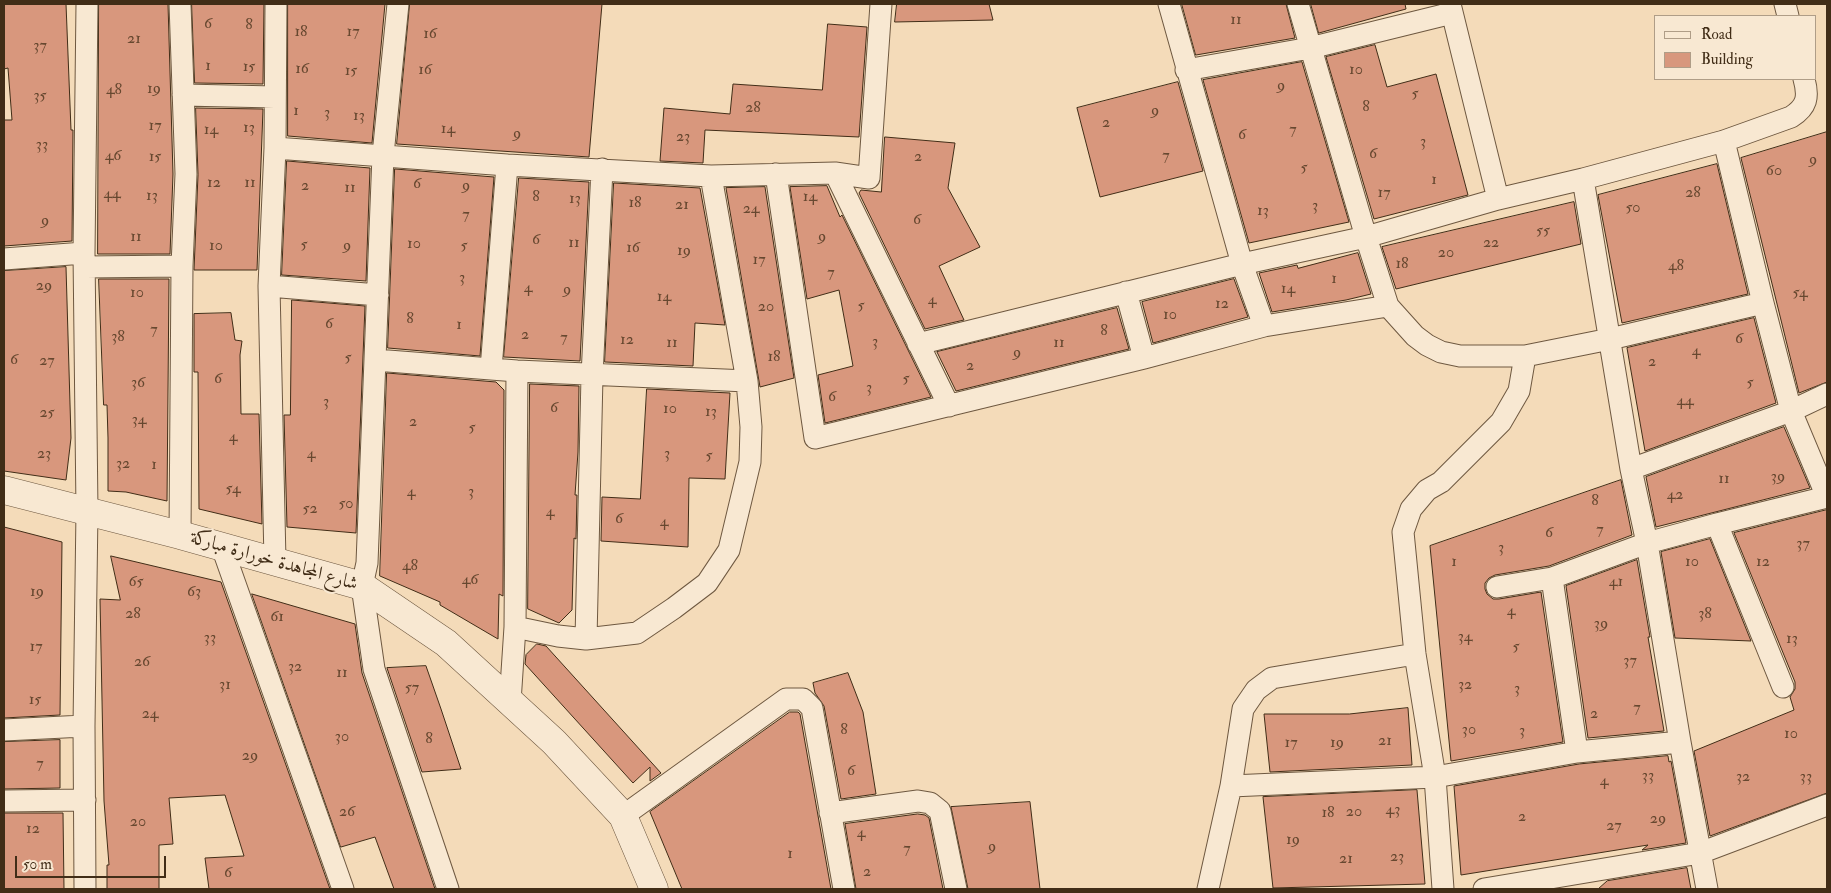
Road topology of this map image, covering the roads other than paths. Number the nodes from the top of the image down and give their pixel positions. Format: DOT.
graph roads {
  1 [pos="87,4"];
  2 [pos="180,4"];
  3 [pos="276,4"];
  4 [pos="398,4"];
  5 [pos="881,4"];
  6 [pos="1169,4"];
  7 [pos="1298,4"];
  8 [pos="1451,8"];
  9 [pos="1310,48"];
  10 [pos="1186,70"];
  11 [pos="1804,80"];
  12 [pos="183,95"];
  13 [pos="275,97"];
  14 [pos="1724,141"];
  15 [pos="274,148"];
  16 [pos="383,155"];
  17 [pos="507,165"];
  18 [pos="602,169"];
  19 [pos="835,173"];
  20 [pos="776,174"];
  21 [pos="712,176"];
  22 [pos="1583,179"];
  23 [pos="1498,198"];
  24 [pos="1366,237"];
  25 [pos="4,259"];
  26 [pos="85,260"];
  27 [pos="1242,264"];
  28 [pos="182,266"];
  29 [pos="269,286"];
  30 [pos="1126,292"];
  31 [pos="378,294"];
  32 [pos="1763,303"];
  33 [pos="1388,306"];
  34 [pos="1264,326"];
  35 [pos="1610,339"];
  36 [pos="918,344"];
  37 [pos="1525,356"];
  38 [pos="1144,358"];
  39 [pos="375,360"];
  40 [pos="491,369"];
  41 [pos="517,371"];
  42 [pos="592,376"];
  43 [pos="746,381"];
  44 [pos="1827,394"];
  45 [pos="949,406"];
  46 [pos="1791,411"];
  47 [pos="1631,469"];
  48 [pos="4,490"];
  49 [pos="1827,497"];
  50 [pos="87,511"];
  51 [pos="1717,524"];
  52 [pos="180,535"];
  53 [pos="1647,543"];
  54 [pos="222,547"];
  55 [pos="275,562"];
  56 [pos="1552,578"];
  57 [pos="362,586"];
  58 [pos="1497,587"];
  59 [pos="515,627"];
  60 [pos="586,639"];
  61 [pos="1415,654"];
  62 [pos="1783,687"];
  63 [pos="510,702"];
  64 [pos="84,726"];
  65 [pos="4,730"];
  66 [pos="1680,742"];
  67 [pos="1577,752"];
  68 [pos="1435,777"];
  69 [pos="1230,786"];
  70 [pos="4,800"];
  71 [pos="85,800"];
  72 [pos="1827,805"];
  73 [pos="830,813"];
  74 [pos="623,816"];
  75 [pos="1700,853"];
  76 [pos="86,889"];
  77 [pos="344,889"];
  78 [pos="448,889"];
  79 [pos="654,889"];
  80 [pos="844,889"];
  81 [pos="956,889"];
  82 [pos="1208,889"];
  83 [pos="1443,889"];
  84 [pos="1484,889"];
  85 [pos="1707,889"];
  1 -- 26 [label="street"];
  2 -- 12 [label="street"];
  3 -- 13 [label="street"];
  4 -- 16 [label="street"];
  5 -- 19 [label="street"];
  6 -- 10 [label="street"];
  7 -- 9 [label="street"];
  8 -- 9 [label="street"];
  8 -- 23 [label="street"];
  9 -- 10 [label="street"];
  9 -- 24 [label="street"];
  10 -- 27 [label="street"];
  11 -- 14 [label="street"];
  12 -- 13 [label="street"];
  12 -- 28 [label="street"];
  13 -- 15 [label="street"];
  14 -- 22 [label="street"];
  14 -- 32 [label="street"];
  15 -- 16 [label="street"];
  15 -- 29 [label="street"];
  16 -- 17 [label="street"];
  16 -- 31 [label="street"];
  17 -- 18 [label="street"];
  17 -- 40 [label="street"];
  18 -- 21 [label="street"];
  18 -- 42 [label="street"];
  19 -- 20 [label="street"];
  19 -- 36 [label="street"];
  20 -- 21 [label="street"];
  20 -- 45 [label="street"];
  21 -- 43 [label="street"];
  22 -- 23 [label="street"];
  22 -- 35 [label="street"];
  23 -- 24 [label="street"];
  24 -- 27 [label="street"];
  24 -- 33 [label="street"];
  25 -- 26 [label="street"];
  26 -- 28 [label="street"];
  26 -- 50 [label="street"];
  27 -- 30 [label="street"];
  27 -- 34 [label="street"];
  28 -- 52 [label="street"];
  29 -- 31 [label="street"];
  29 -- 55 [label="street"];
  30 -- 36 [label="street"];
  30 -- 38 [label="street"];
  31 -- 39 [label="street"];
  32 -- 35 [label="street"];
  32 -- 46 [label="street"];
  33 -- 34 [label="street"];
  33 -- 37 [label="street"];
  34 -- 38 [label="street"];
  35 -- 37 [label="street"];
  35 -- 47 [label="street"];
  36 -- 45 [label="street"];
  37 -- 61 [label="street"];
  38 -- 45 [label="street"];
  39 -- 40 [label="street"];
  39 -- 57 [label="street"];
  40 -- 41 [label="street"];
  41 -- 42 [label="street"];
  41 -- 59 [label="street"];
  42 -- 43 [label="street"];
  42 -- 60 [label="street"];
  43 -- 60 [label="street"];
  44 -- 46 [label="street"];
  46 -- 47 [label="street"];
  46 -- 49 [label="street"];
  47 -- 53 [label="street"];
  48 -- 50 [label="street, شارع المجاهدة خورارة مباركة"];
  49 -- 51 [label="street"];
  50 -- 52 [label="street, شارع المجاهدة خورارة مباركة"];
  50 -- 64 [label="street"];
  51 -- 53 [label="street"];
  51 -- 62 [label="street"];
  52 -- 54 [label="street, شارع المجاهدة خورارة مباركة"];
  53 -- 56 [label="street"];
  53 -- 66 [label="street"];
  54 -- 55 [label="street, شارع المجاهدة خورارة مباركة"];
  54 -- 77 [label="street"];
  55 -- 57 [label="street, شارع المجاهدة خورارة مباركة"];
  56 -- 58 [label="street"];
  56 -- 67 [label="street"];
  57 -- 63 [label="street, شارع المجاهدة خورارة مباركة"];
  57 -- 78 [label="street"];
  59 -- 60 [label="street"];
  59 -- 63 [label="street"];
  61 -- 68 [label="street"];
  61 -- 69 [label="street"];
  63 -- 74 [label="street, شارع المجاهدة خورارة مباركة"];
  64 -- 65 [label="street"];
  64 -- 71 [label="street"];
  66 -- 67 [label="street"];
  66 -- 75 [label="street"];
  67 -- 68 [label="street"];
  68 -- 69 [label="street"];
  68 -- 83 [label="street"];
  69 -- 82 [label="street"];
  70 -- 71 [label="street"];
  71 -- 76 [label="street"];
  72 -- 75 [label="street"];
  73 -- 74 [label="street"];
  73 -- 80 [label="street"];
  73 -- 81 [label="street"];
  74 -- 79 [label="street, شارع المجاهدة خورارة مباركة"];
  75 -- 84 [label="street"];
  75 -- 85 [label="street"];
}
